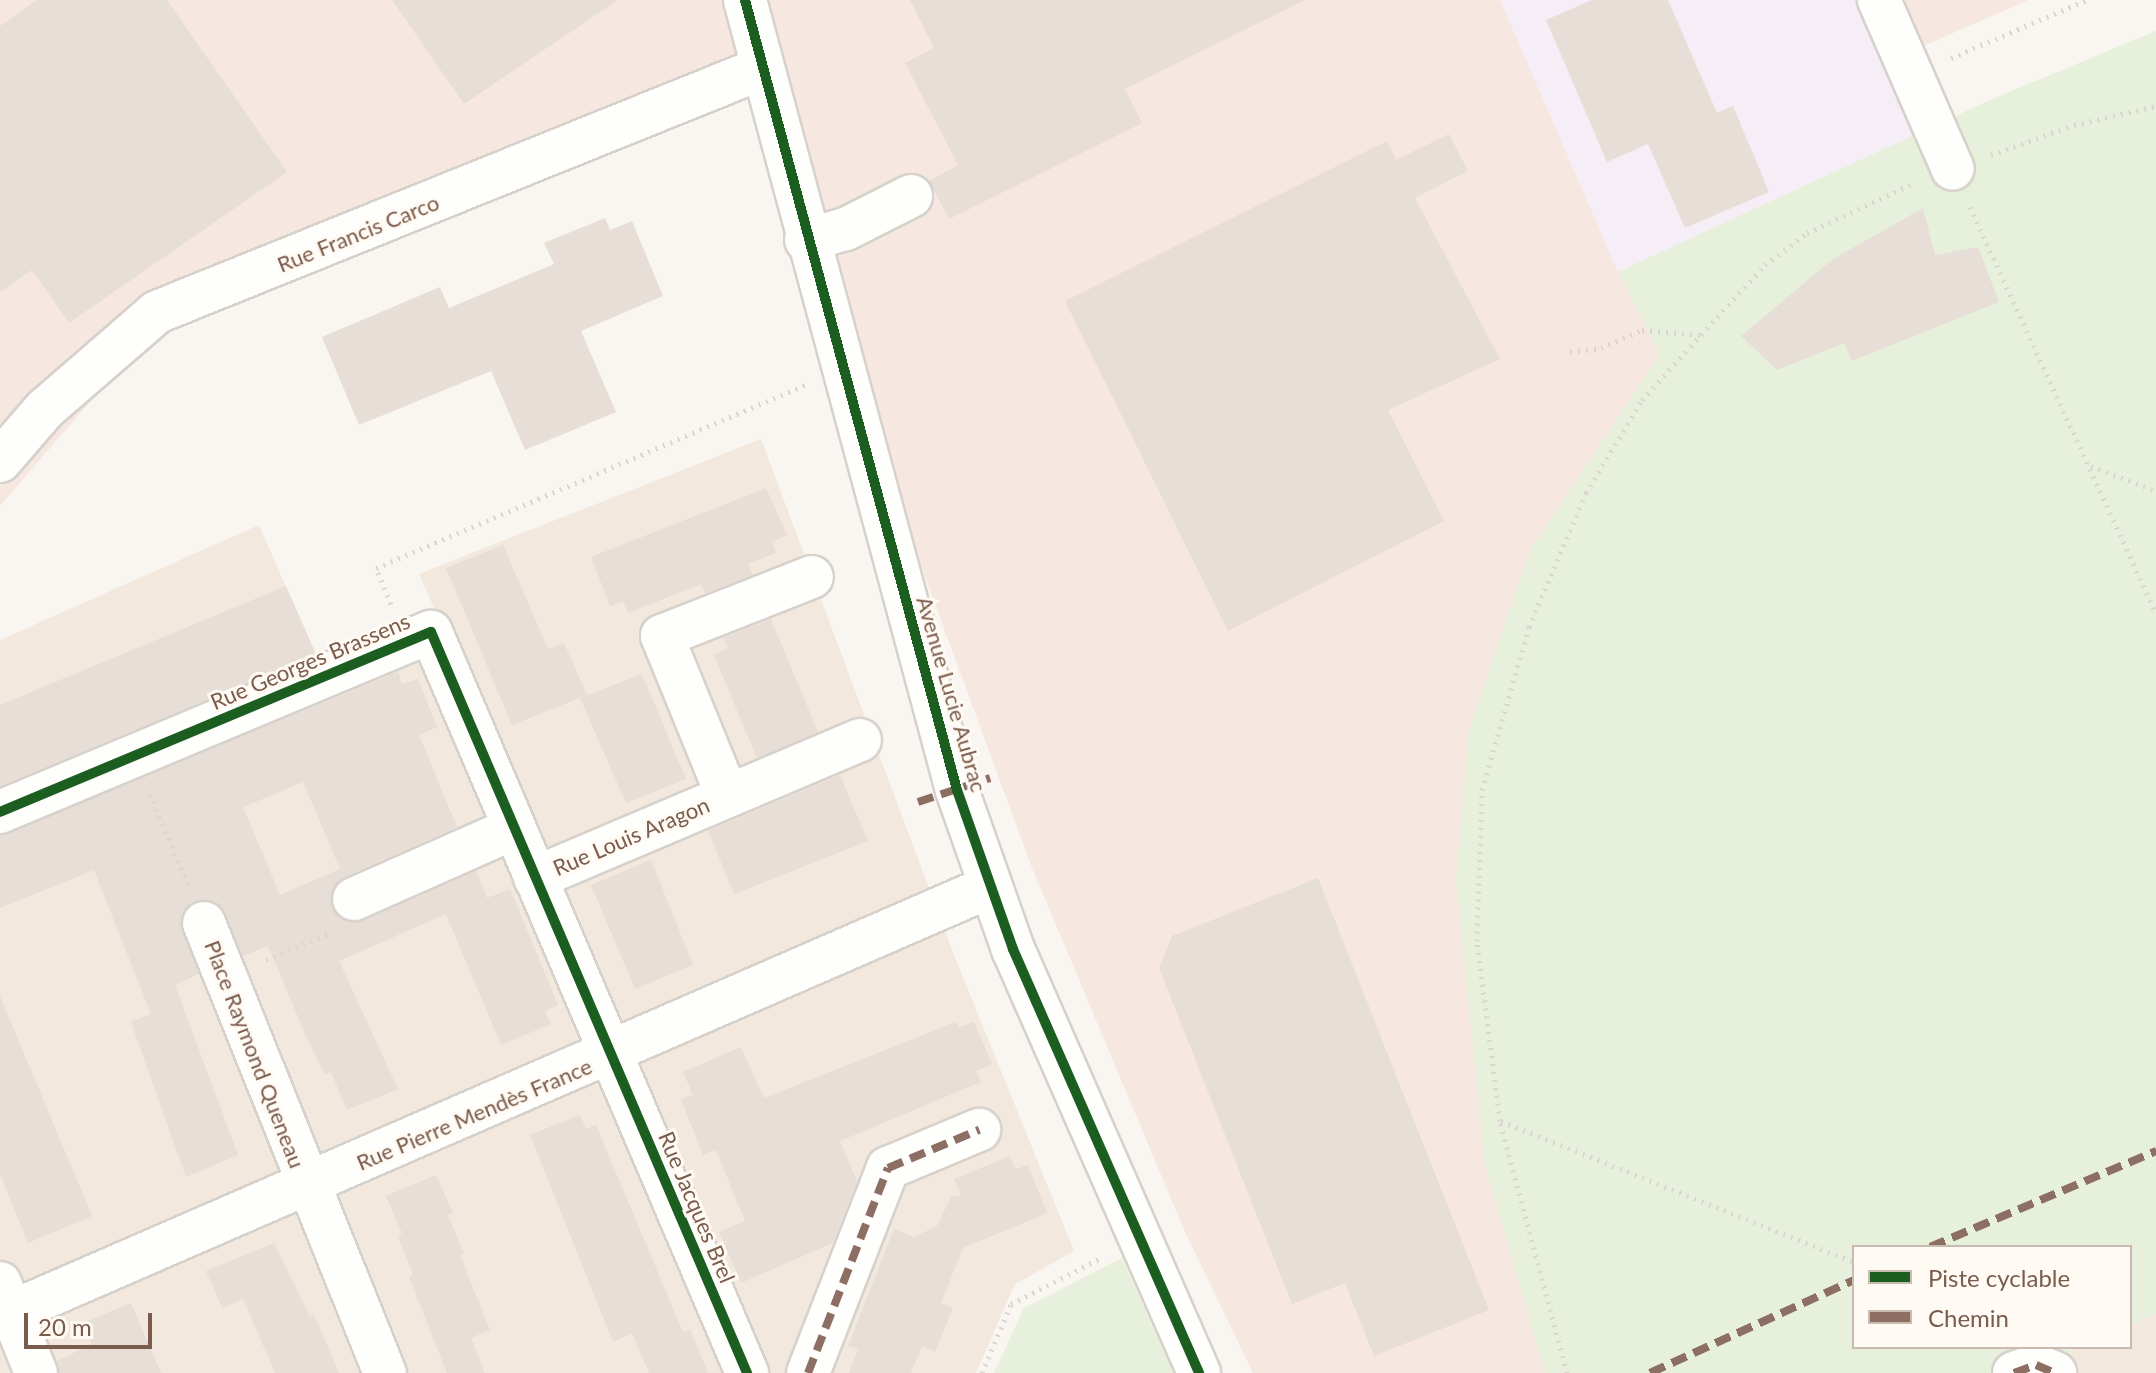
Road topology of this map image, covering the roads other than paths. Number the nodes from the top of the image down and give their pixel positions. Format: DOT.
graph roads {
  1 [pos="745,0"];
  2 [pos="1879,0"];
  3 [pos="760,69"];
  4 [pos="1953,169"];
  5 [pos="911,196"];
  6 [pos="806,240"];
  7 [pos="0,461"];
  8 [pos="812,577"];
  9 [pos="860,740"];
  10 [pos="727,795"];
  11 [pos="0,812"];
  12 [pos="514,828"];
  13 [pos="535,878"];
  14 [pos="989,887"];
  15 [pos="354,899"];
  16 [pos="204,923"];
  17 [pos="610,1056"];
  18 [pos="979,1130"];
  19 [pos="306,1185"];
  20 [pos="4,1304"];
  21 [pos="36,1373"];
  22 [pos="385,1373"];
  23 [pos="747,1373"];
  24 [pos="808,1373"];
  25 [pos="1199,1373"];
  1 -- 3 [label="street, Avenue Lucie Aubrac"];
  2 -- 4 [label="street"];
  3 -- 6 [label="street, Avenue Lucie Aubrac"];
  3 -- 7 [label="street, Rue Francis Carco"];
  5 -- 6 [label="street"];
  6 -- 14 [label="street, Avenue Lucie Aubrac"];
  8 -- 10 [label="street, Rue Louis Aragon"];
  9 -- 10 [label="street, Rue Louis Aragon"];
  10 -- 13 [label="street, Rue Louis Aragon"];
  11 -- 12 [label="street, Rue Georges Brassens"];
  12 -- 13 [label="street, Rue Georges Brassens"];
  12 -- 15 [label="street"];
  13 -- 17 [label="street, Rue Georges Brassens"];
  14 -- 17 [label="street, Rue Pierre Mendès France"];
  14 -- 25 [label="street, Avenue Lucie Aubrac"];
  16 -- 19 [label="street, Place Raymond Queneau"];
  17 -- 19 [label="street, Rue Pierre Mendès France"];
  17 -- 23 [label="street, Rue Jacques Brel"];
  18 -- 24 [label="street"];
  19 -- 20 [label="street, Rue Pierre Mendès France"];
  19 -- 22 [label="street, Place Raymond Queneau"];
  20 -- 21 [label="street"];
}
